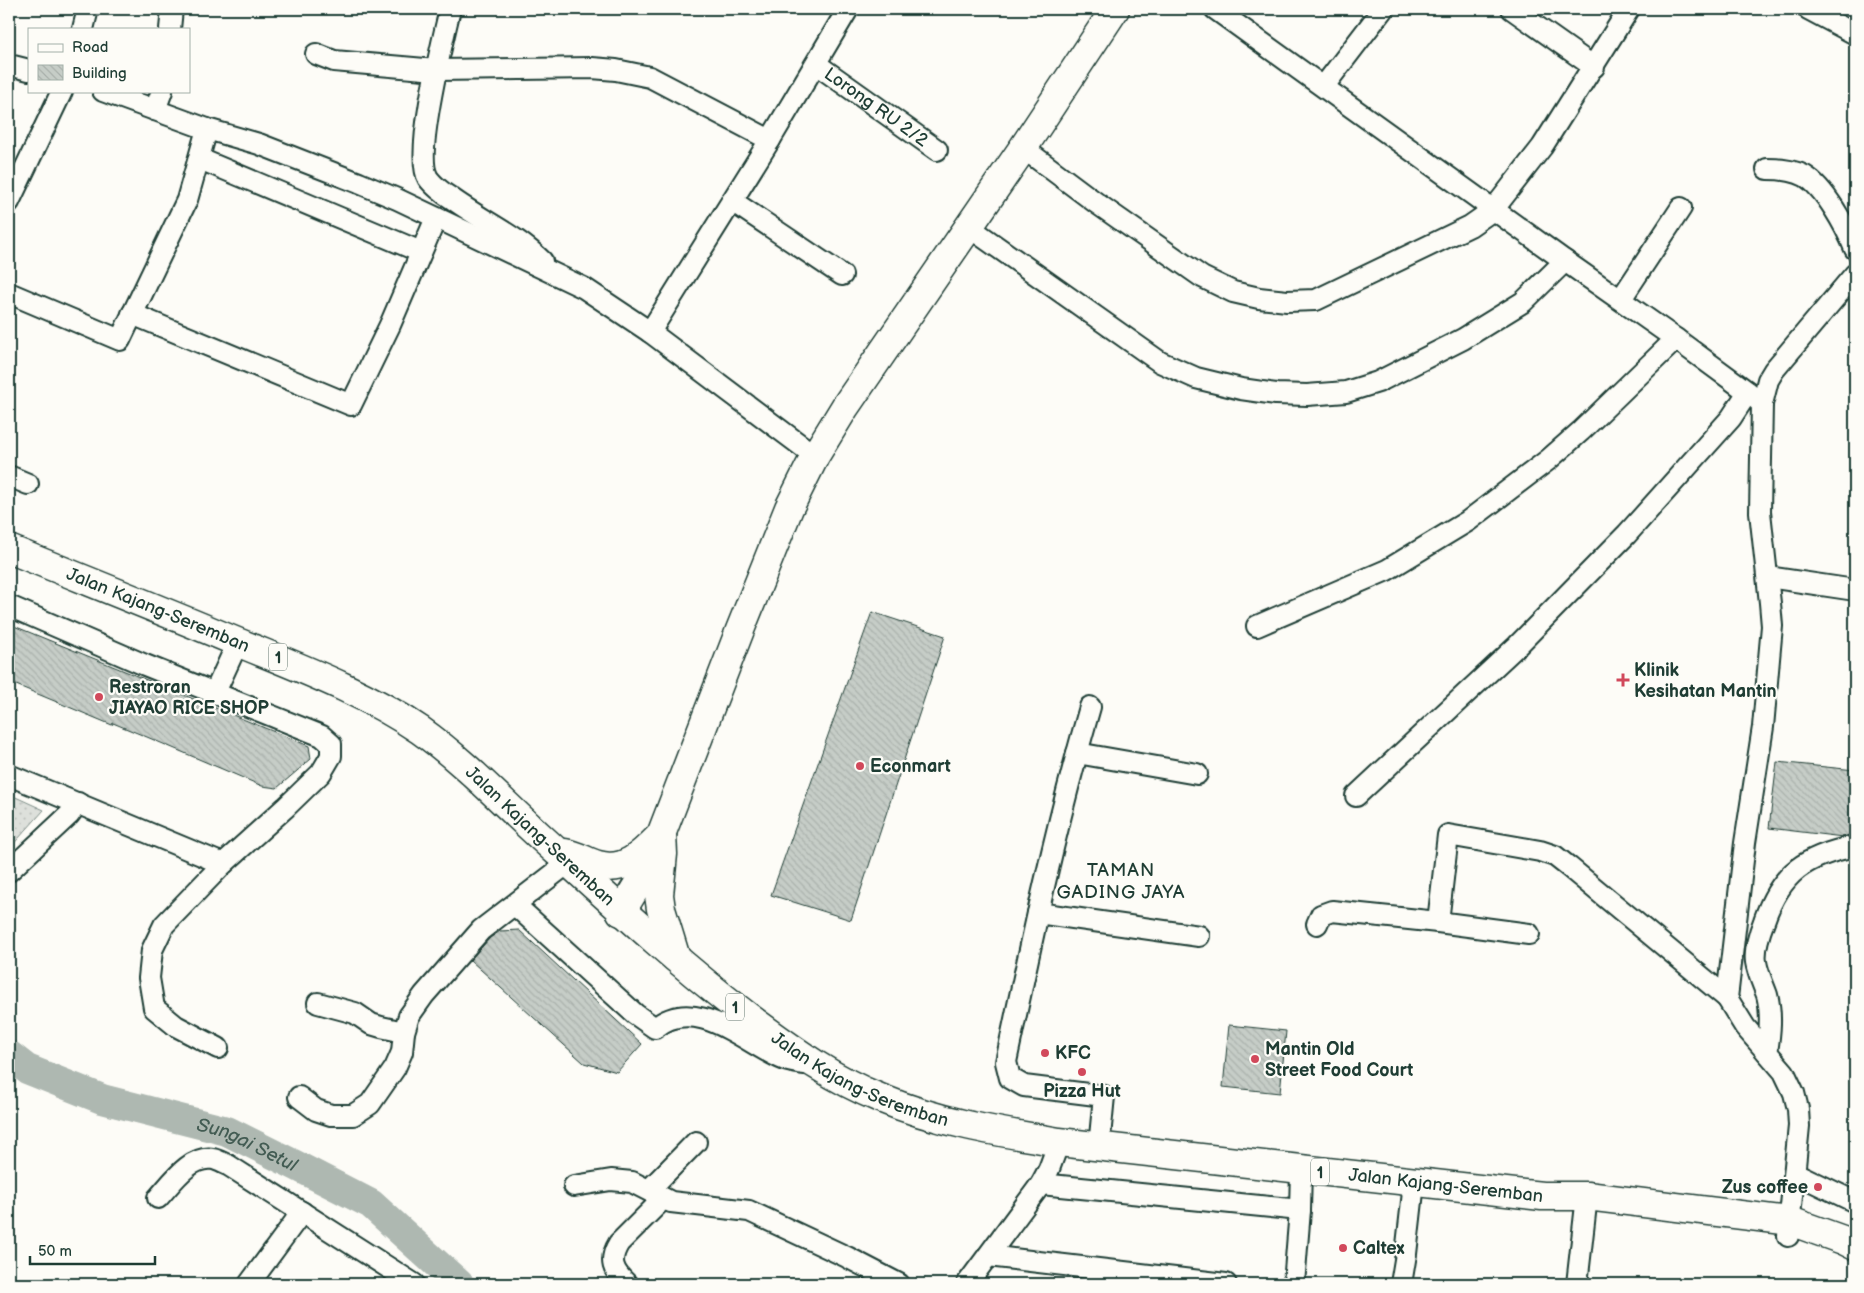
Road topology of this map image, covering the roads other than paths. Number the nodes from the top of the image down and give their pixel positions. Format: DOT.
graph roads {
  1 [pos="88,9"];
  2 [pos="172,9"];
  3 [pos="450,9"];
  4 [pos="848,9"];
  5 [pos="1115,9"];
  6 [pos="1215,9"];
  7 [pos="1383,9"];
  8 [pos="1512,9"];
  9 [pos="1629,9"];
  10 [pos="1808,9"];
  11 [pos="83,28"];
  12 [pos="170,28"];
  13 [pos="1855,34"];
  14 [pos="316,54"];
  15 [pos="816,64"];
  16 [pos="9,65"];
  17 [pos="1594,67"];
  18 [pos="28,70"];
  19 [pos="436,70"];
  20 [pos="1324,86"];
  21 [pos="62,92"];
  22 [pos="106,92"];
  23 [pos="162,92"];
  24 [pos="155,110"];
  25 [pos="207,129"];
  26 [pos="770,140"];
  27 [pos="1023,148"];
  28 [pos="937,150"];
  29 [pos="200,159"];
  30 [pos="1767,169"];
  31 [pos="732,201"];
  32 [pos="9,202"];
  33 [pos="1681,208"];
  34 [pos="1493,210"];
  35 [pos="436,218"];
  36 [pos="969,228"];
  37 [pos="1855,249"];
  38 [pos="422,252"];
  39 [pos="1565,261"];
  40 [pos="548,271"];
  41 [pos="1855,274"];
  42 [pos="842,275"];
  43 [pos="9,293"];
  44 [pos="1621,299"];
  45 [pos="132,314"];
  46 [pos="650,332"];
  47 [pos="1676,339"];
  48 [pos="1755,398"];
  49 [pos="815,456"];
  50 [pos="9,476"];
  51 [pos="28,484"];
  52 [pos="9,549"];
  53 [pos="1768,577"];
  54 [pos="1855,590"];
  55 [pos="9,606"];
  56 [pos="1257,626"];
  57 [pos="238,642"];
  58 [pos="215,692"];
  59 [pos="1090,707"];
  60 [pos="1076,753"];
  61 [pos="1197,774"];
  62 [pos="9,775"];
  63 [pos="1356,796"];
  64 [pos="78,803"];
  65 [pos="662,834"];
  66 [pos="1855,846"];
  67 [pos="562,857"];
  68 [pos="223,864"];
  69 [pos="9,871"];
  70 [pos="515,904"];
  71 [pos="621,912"];
  72 [pos="1038,913"];
  73 [pos="1438,922"];
  74 [pos="1318,924"];
  75 [pos="1530,934"];
  76 [pos="1199,936"];
  77 [pos="676,958"];
  78 [pos="1727,998"];
  79 [pos="318,1003"];
  80 [pos="404,1032"];
  81 [pos="218,1048"];
  82 [pos="1767,1052"];
  83 [pos="820,1068"];
  84 [pos="299,1097"];
  85 [pos="696,1142"];
  86 [pos="1059,1142"];
  87 [pos="1099,1147"];
  88 [pos="1301,1170"];
  89 [pos="1794,1173"];
  90 [pos="1414,1183"];
  91 [pos="1041,1184"];
  92 [pos="574,1186"];
  93 [pos="656,1194"];
  94 [pos="158,1198"];
  95 [pos="1855,1202"];
  96 [pos="1586,1204"];
  97 [pos="1300,1210"];
  98 [pos="302,1212"];
  99 [pos="1789,1228"];
  100 [pos="1855,1246"];
  101 [pos="988,1256"];
  102 [pos="1855,1263"];
  103 [pos="249,1284"];
  104 [pos="414,1284"];
  105 [pos="627,1284"];
  106 [pos="899,1284"];
  107 [pos="967,1284"];
  108 [pos="1226,1284"];
  109 [pos="1294,1284"];
  110 [pos="1401,1284"];
  111 [pos="1577,1284"];
  1 -- 11 [label="street"];
  2 -- 12 [label="street"];
  3 -- 19 [label="street"];
  4 -- 15 [label="street"];
  5 -- 27 [label="main road"];
  6 -- 20 [label="street"];
  7 -- 20 [label="street"];
  8 -- 17 [label="street"];
  9 -- 17 [label="street"];
  10 -- 13 [label="street"];
  14 -- 19 [label="street"];
  15 -- 26 [label="street"];
  15 -- 28 [label="street, Lorong RU 2/2"];
  16 -- 18 [label="street"];
  17 -- 34 [label="street"];
  19 -- 26 [label="street"];
  19 -- 40 [label="street"];
  20 -- 34 [label="street"];
  21 -- 32 [label="street"];
  22 -- 24 [label="street"];
  23 -- 24 [label="street"];
  24 -- 25 [label="street"];
  25 -- 29 [label="street"];
  25 -- 35 [label="street"];
  26 -- 31 [label="street"];
  27 -- 34 [label="street"];
  27 -- 36 [label="main road"];
  29 -- 38 [label="street"];
  29 -- 45 [label="street"];
  30 -- 37 [label="street"];
  31 -- 42 [label="street"];
  31 -- 46 [label="street"];
  33 -- 44 [label="street"];
  34 -- 39 [label="street"];
  35 -- 38 [label="street"];
  35 -- 40 [label="street"];
  36 -- 39 [label="street"];
  36 -- 49 [label="main road"];
  38 -- 45 [label="street"];
  39 -- 44 [label="street"];
  40 -- 46 [label="street"];
  41 -- 48 [label="street"];
  43 -- 45 [label="street"];
  44 -- 47 [label="street"];
  46 -- 49 [label="street"];
  47 -- 48 [label="street"];
  47 -- 56 [label="street"];
  48 -- 53 [label="street"];
  48 -- 63 [label="street"];
  49 -- 65 [label="main road"];
  50 -- 51 [label="street"];
  52 -- 57 [label="main road, Jalan Kajang-Seremban / 1"];
  53 -- 54 [label="street"];
  53 -- 78 [label="street"];
  55 -- 58 [label="street"];
  57 -- 58 [label="street"];
  57 -- 67 [label="main road, Jalan Kajang-Seremban / 1"];
  58 -- 68 [label="street"];
  59 -- 60 [label="street"];
  60 -- 61 [label="street"];
  60 -- 72 [label="street"];
  62 -- 64 [label="street"];
  64 -- 68 [label="street"];
  64 -- 69 [label="street"];
  65 -- 67 [label="main road"];
  65 -- 71 [label="main road"];
  65 -- 77 [label="main road"];
  66 -- 82 [label="street"];
  67 -- 70 [label="street"];
  67 -- 71 [label="main road, Jalan Kajang-Seremban / 1"];
  68 -- 81 [label="street"];
  70 -- 80 [label="street"];
  70 -- 83 [label="street"];
  71 -- 77 [label="main road, Jalan Kajang-Seremban / 1"];
  72 -- 76 [label="street"];
  72 -- 87 [label="street"];
  73 -- 74 [label="street"];
  73 -- 75 [label="street"];
  73 -- 78 [label="street"];
  77 -- 83 [label="main road, Jalan Kajang-Seremban / 1"];
  78 -- 82 [label="street"];
  79 -- 80 [label="street"];
  80 -- 84 [label="street"];
  82 -- 89 [label="street"];
  83 -- 86 [label="main road, Jalan Kajang-Seremban / 1"];
  85 -- 93 [label="street"];
  86 -- 87 [label="main road, Jalan Kajang-Seremban / 1"];
  86 -- 91 [label="street"];
  87 -- 88 [label="main road, Jalan Kajang-Seremban / 1"];
  88 -- 90 [label="main road, Jalan Kajang-Seremban / 1"];
  88 -- 97 [label="street"];
  89 -- 95 [label="street"];
  89 -- 99 [label="street"];
  90 -- 96 [label="main road, Jalan Kajang-Seremban / 1"];
  90 -- 110 [label="street"];
  91 -- 97 [label="street"];
  91 -- 101 [label="street"];
  92 -- 93 [label="street"];
  93 -- 105 [label="street"];
  93 -- 106 [label="street"];
  94 -- 98 [label="street"];
  96 -- 99 [label="main road, Jalan Kajang-Seremban / 1"];
  96 -- 111 [label="street"];
  97 -- 109 [label="street"];
  98 -- 103 [label="street"];
  98 -- 104 [label="street"];
  99 -- 100 [label="main road, Jalan Kajang-Seremban / 1"];
  99 -- 102 [label="main road"];
  101 -- 107 [label="street"];
  101 -- 108 [label="street"];
}
